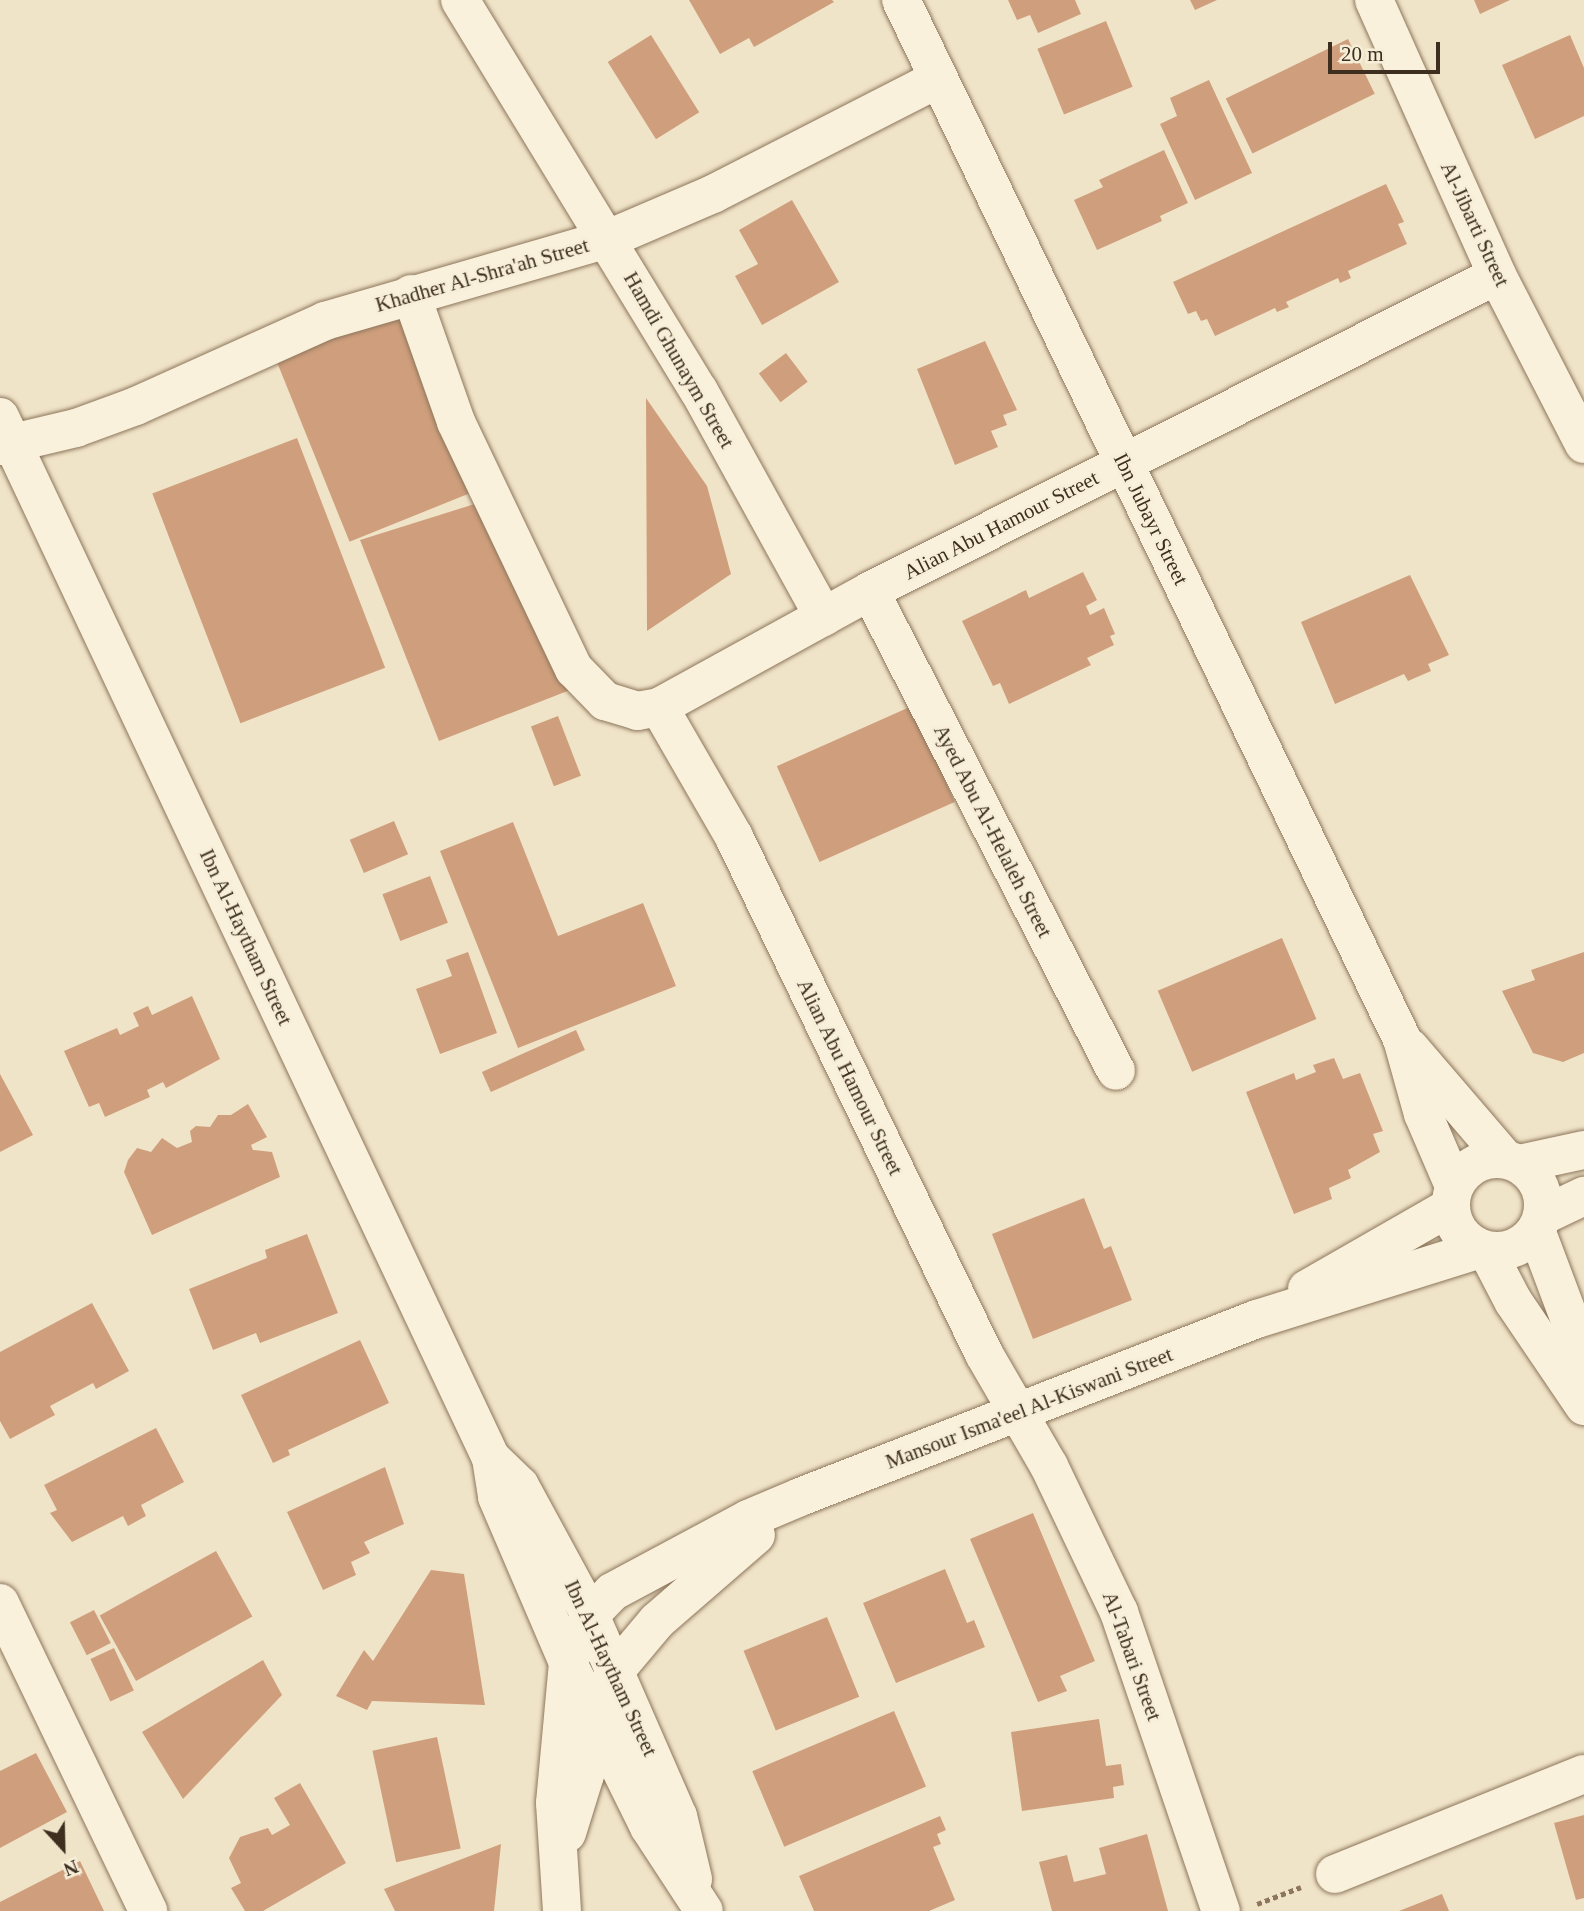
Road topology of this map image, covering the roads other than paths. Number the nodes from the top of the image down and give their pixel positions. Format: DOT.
graph roads {
  1 [pos="460,0"];
  2 [pos="901,0"];
  3 [pos="1374,0"];
  4 [pos="938,79"];
  5 [pos="608,239"];
  6 [pos="1497,275"];
  7 [pos="411,295"];
  8 [pos="5,436"];
  9 [pos="1584,444"];
  10 [pos="1124,463"];
  11 [pos="870,592"];
  12 [pos="824,617"];
  13 [pos="659,707"];
  14 [pos="1402,1039"];
  15 [pos="1116,1071"];
  16 [pos="1584,1150"];
  17 [pos="1512,1161"];
  18 [pos="1452,1196"];
  19 [pos="1584,1196"];
  20 [pos="1539,1223"];
  21 [pos="1484,1250"];
  22 [pos="1257,1319"];
  23 [pos="1584,1359"];
  24 [pos="1584,1406"];
  25 [pos="1016,1413"];
  26 [pos="491,1458"];
  27 [pos="800,1497"];
  28 [pos="0,1603"];
  29 [pos="590,1615"];
  30 [pos="568,1663"];
  31 [pos="615,1671"];
  32 [pos="594,1717"];
  33 [pos="1584,1774"];
  34 [pos="560,1854"];
  35 [pos="1335,1874"];
  36 [pos="700,1903"];
  37 [pos="1236,1909"];
  38 [pos="148,1911"];
  39 [pos="562,1911"];
  1 -- 5 [label="street, Hamdi Ghunaym Street"];
  2 -- 4 [label="street, Ibn Jubayr Street"];
  3 -- 6 [label="street, Al-Jibarti Street"];
  4 -- 5 [label="street, Khadher Al-Shra'ah Street"];
  4 -- 10 [label="street, Ibn Jubayr Street"];
  5 -- 7 [label="street, Khadher Al-Shra'ah Street"];
  5 -- 12 [label="street, Hamdi Ghunaym Street"];
  6 -- 9 [label="street, Al-Jibarti Street"];
  6 -- 10 [label="street, Alian Abu Hamour Street"];
  7 -- 8 [label="street, Khadher Al-Shra'ah Street"];
  7 -- 13 [label="street, Alian Abu Hamour Street"];
  8 -- 26 [label="street, Ibn Al-Haytham Street"];
  10 -- 11 [label="street, Alian Abu Hamour Street"];
  10 -- 14 [label="street, Ibn Jubayr Street"];
  11 -- 12 [label="street, Alian Abu Hamour Street"];
  11 -- 15 [label="street, Ayed Abu Al-Helaleh Street"];
  12 -- 13 [label="street, Alian Abu Hamour Street"];
  13 -- 25 [label="street, Alian Abu Hamour Street"];
  14 -- 17 [label="street, Ibn Jubayr Street"];
  14 -- 18 [label="street, Ibn Jubayr Street"];
  16 -- 17 [label="street"];
  17 -- 18 [label="street"];
  17 -- 20 [label="street"];
  18 -- 21 [label="street"];
  18 -- 22 [label="street, Mansour Isma'eel Al-Kiswani Street"];
  19 -- 20 [label="street"];
  20 -- 21 [label="street"];
  20 -- 23 [label="street"];
  21 -- 22 [label="street, Mansour Isma'eel Al-Kiswani Street"];
  21 -- 24 [label="street"];
  22 -- 25 [label="street, Mansour Isma'eel Al-Kiswani Street"];
  25 -- 27 [label="street, Mansour Isma'eel Al-Kiswani Street"];
  25 -- 37 [label="street, Al-Tabari Street"];
  26 -- 29 [label="street, Ibn Al-Haytham Street"];
  26 -- 30 [label="street, Ibn Al-Haytham Street"];
  27 -- 29 [label="street, Mansour Isma'eel Al-Kiswani Street"];
  27 -- 31 [label="street, Mansour Isma'eel Al-Kiswani Street"];
  28 -- 38 [label="street"];
  29 -- 30 [label="street, Mansour Isma'eel Al-Kiswani Street"];
  29 -- 31 [label="street, Ibn Al-Haytham Street"];
  30 -- 32 [label="street, Ibn Al-Haytham Street"];
  30 -- 34 [label="street"];
  31 -- 32 [label="street, Mansour Isma'eel Al-Kiswani Street"];
  31 -- 36 [label="street, Ibn Al-Haytham Street"];
  32 -- 34 [label="street, Mansour Isma'eel Al-Kiswani Street"];
  32 -- 36 [label="street, Ibn Al-Haytham Street"];
  33 -- 35 [label="street"];
  34 -- 39 [label="street"];
}
